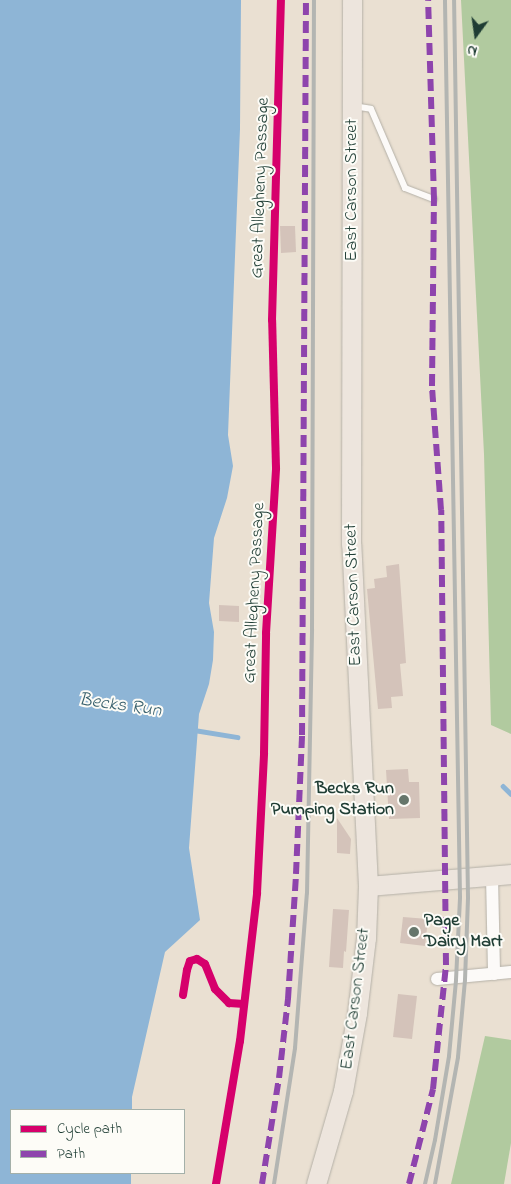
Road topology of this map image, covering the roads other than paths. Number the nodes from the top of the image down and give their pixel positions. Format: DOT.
graph roads {
  1 [pos="352,0"];
  2 [pos="352,105"];
  3 [pos="434,199"];
  4 [pos="511,874"];
  5 [pos="492,876"];
  6 [pos="368,886"];
  7 [pos="511,972"];
  8 [pos="494,974"];
  9 [pos="437,979"];
  10 [pos="316,1184"];
  1 -- 2 [label="main road, East Carson Street"];
  2 -- 3 [label="lane"];
  2 -- 6 [label="main road, East Carson Street"];
  4 -- 5 [label="main road"];
  5 -- 6 [label="main road"];
  5 -- 8 [label="street"];
  6 -- 10 [label="main road, East Carson Street"];
  7 -- 8 [label="street"];
  8 -- 9 [label="street"];
}
